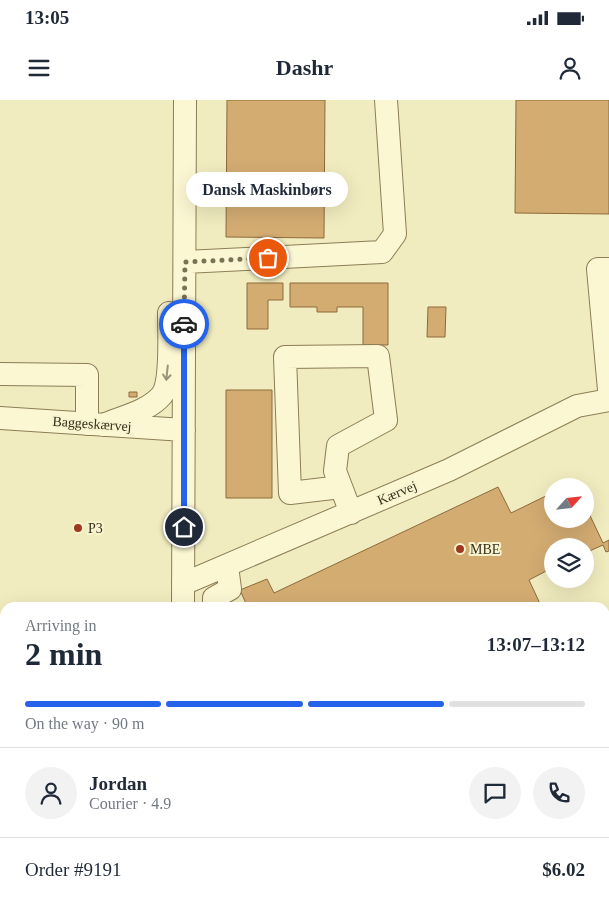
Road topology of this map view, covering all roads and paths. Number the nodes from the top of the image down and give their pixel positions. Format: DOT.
graph roads {
  1 [pos="185,100"];
  2 [pos="386,100"];
  3 [pos="186,205"];
  4 [pos="185,262"];
  5 [pos="609,269"];
  6 [pos="1,374"];
  7 [pos="609,390"];
  8 [pos="609,400"];
  9 [pos="0,418"];
  10 [pos="95,424"];
  11 [pos="184,430"];
  12 [pos="342,487"];
  13 [pos="351,513"];
  14 [pos="227,566"];
  15 [pos="184,584"];
  16 [pos="183,602"];
  17 [pos="214,602"];
  1 -- 3 [label="street"];
  2 -- 4 [label="street"];
  3 -- 4 [label="street"];
  3 -- 10 [label="street, one-way"];
  4 -- 11 [label="street"];
  5 -- 7 [label="street"];
  6 -- 10 [label="street"];
  8 -- 13 [label="street, Kærvej"];
  9 -- 10 [label="street, Baggeskærvej"];
  10 -- 11 [label="street, Baggeskærvej"];
  11 -- 15 [label="street"];
  12 -- 12 [label="street"];
  12 -- 13 [label="street"];
  13 -- 14 [label="street, Kærvej"];
  14 -- 15 [label="street, Kærvej"];
  14 -- 17 [label="street"];
  15 -- 16 [label="street"];
}
